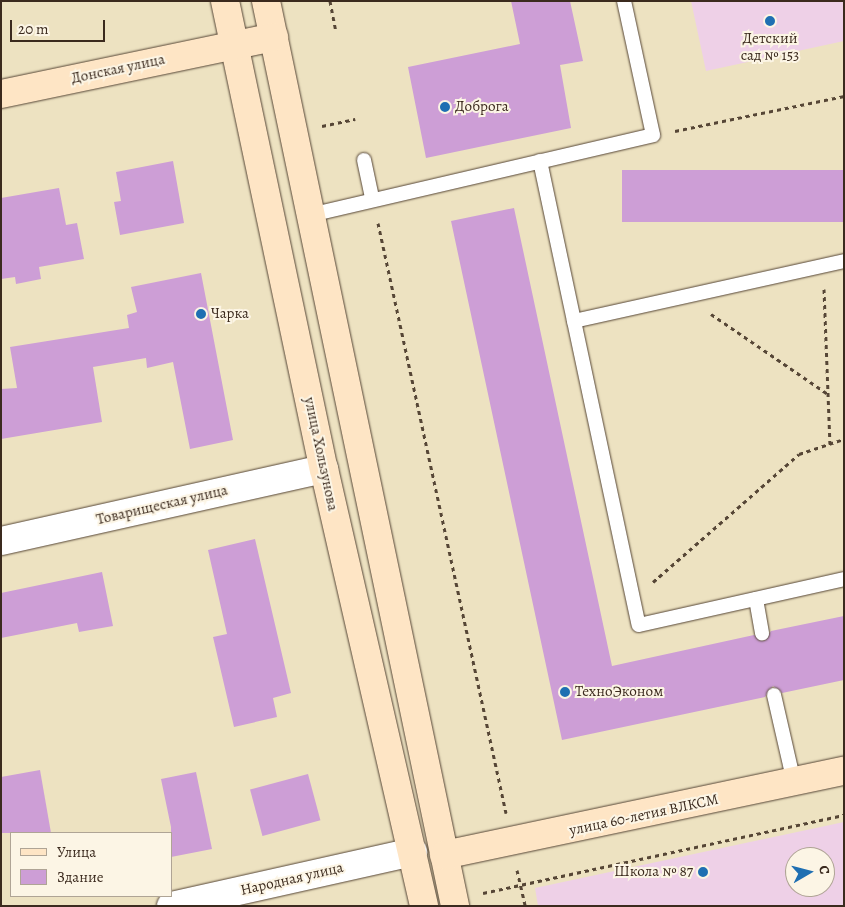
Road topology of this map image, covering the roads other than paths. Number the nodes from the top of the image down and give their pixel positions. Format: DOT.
graph roads {
  1 [pos="224,1"];
  2 [pos="266,1"];
  3 [pos="624,1"];
  4 [pos="274,37"];
  5 [pos="234,45"];
  6 [pos="1,94"];
  7 [pos="364,160"];
  8 [pos="540,161"];
  9 [pos="372,198"];
  10 [pos="310,215"];
  11 [pos="844,261"];
  12 [pos="574,320"];
  13 [pos="324,469"];
  14 [pos="1,541"];
  15 [pos="844,579"];
  16 [pos="756,599"];
  17 [pos="762,633"];
  18 [pos="774,695"];
  19 [pos="844,771"];
  20 [pos="794,782"];
  21 [pos="413,852"];
  22 [pos="444,855"];
  23 [pos="468,903"];
  24 [pos="171,906"];
  25 [pos="424,906"];
  1 -- 5 [label="main road, улица Хользунова"];
  2 -- 4 [label="main road"];
  3 -- 8 [label="lane"];
  4 -- 5 [label="main road, Донская улица"];
  4 -- 10 [label="main road"];
  5 -- 6 [label="main road, Донская улица"];
  5 -- 13 [label="main road, улица Хользунова"];
  7 -- 9 [label="lane"];
  8 -- 9 [label="lane"];
  8 -- 12 [label="lane"];
  9 -- 10 [label="lane"];
  10 -- 22 [label="main road"];
  11 -- 12 [label="lane"];
  12 -- 16 [label="lane"];
  13 -- 14 [label="street, Товарищеская улица"];
  13 -- 21 [label="main road, улица Хользунова"];
  15 -- 16 [label="lane"];
  16 -- 17 [label="lane"];
  18 -- 20 [label="lane"];
  19 -- 20 [label="main road, улица 60-летия ВЛКСМ"];
  20 -- 22 [label="main road, улица 60-летия ВЛКСМ"];
  21 -- 24 [label="street, Народная улица"];
  21 -- 25 [label="main road, улица Хользунова"];
  22 -- 23 [label="main road"];
}
